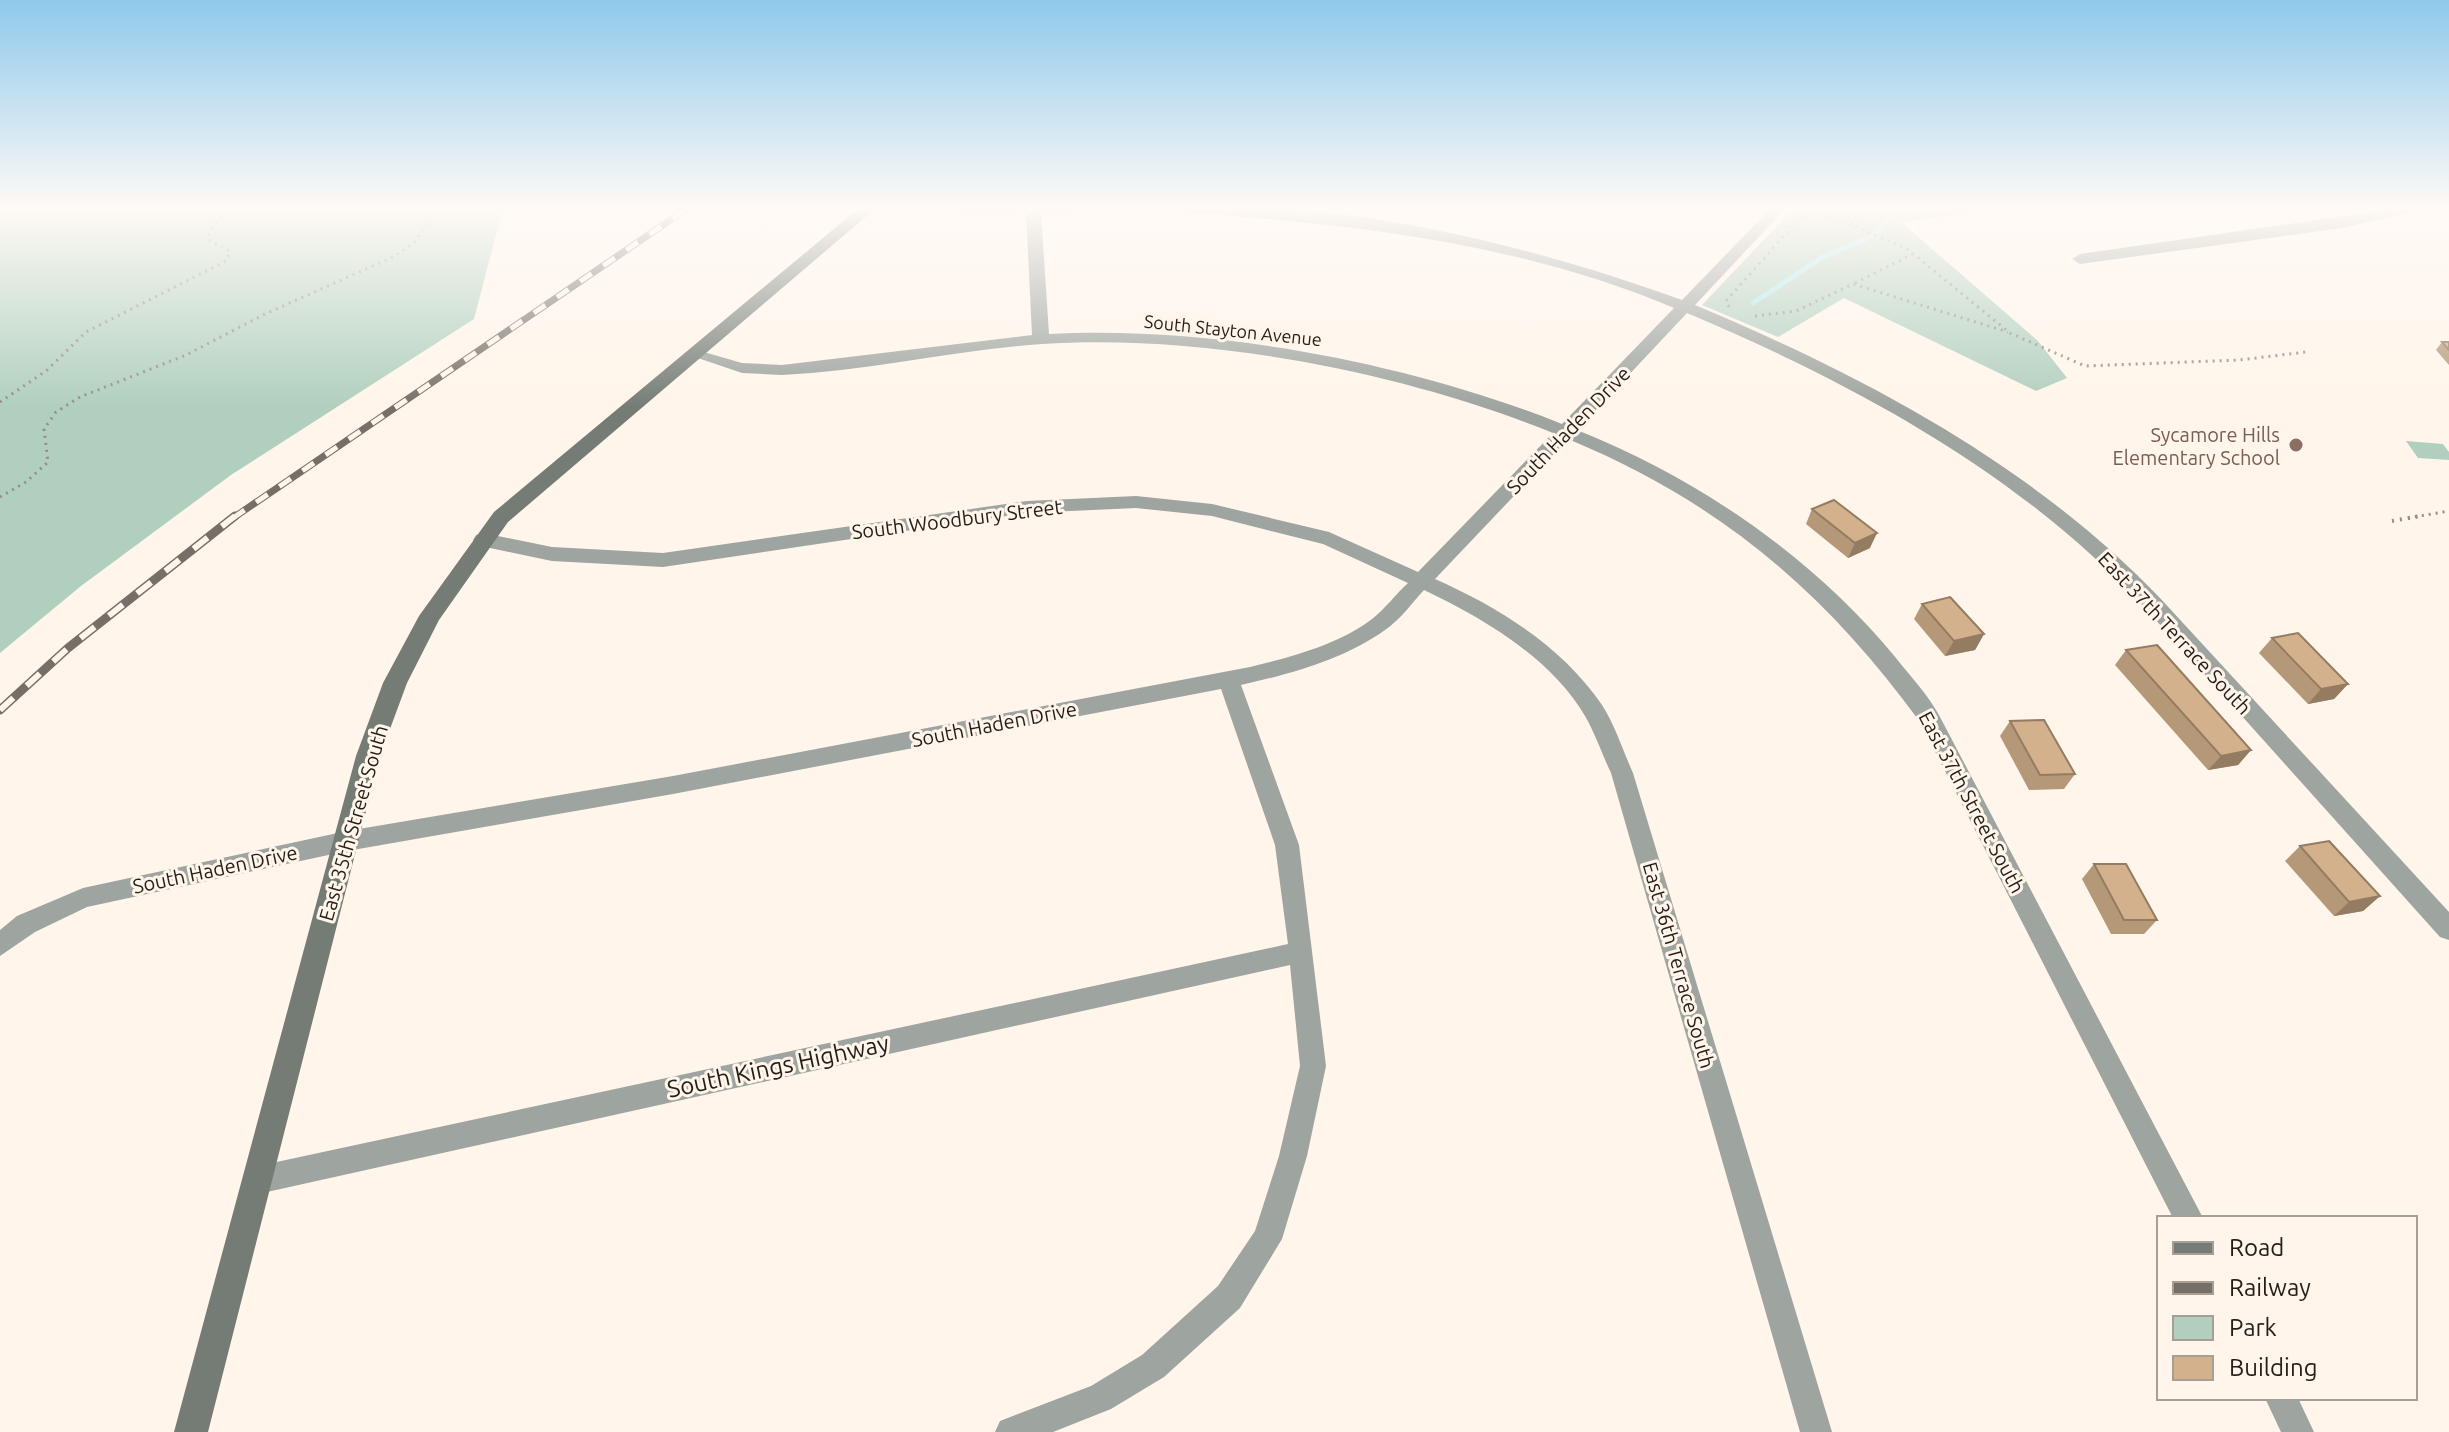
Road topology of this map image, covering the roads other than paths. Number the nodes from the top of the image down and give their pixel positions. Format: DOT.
graph roads {
  1 [pos="790,275"];
  2 [pos="1037,275"];
  3 [pos="1587,275"];
  4 [pos="1716,275"];
  5 [pos="1685,308"];
  6 [pos="1041,339"];
  7 [pos="697,355"];
  8 [pos="1566,432"];
  9 [pos="483,540"];
  10 [pos="1422,581"];
  11 [pos="1228,680"];
  12 [pos="347,841"];
  13 [pos="2449,929"];
  14 [pos="0,945"];
  15 [pos="1299,952"];
  16 [pos="258,1180"];
  17 [pos="2187,1216"];
  18 [pos="2282,1400"];
  19 [pos="191,1432"];
  20 [pos="1011,1432"];
  21 [pos="1816,1432"];
  22 [pos="2298,1432"];
  1 -- 7 [label="main road, East 35th Street South"];
  2 -- 6 [label="street"];
  3 -- 5 [label="street, East 37th Terrace South"];
  4 -- 5 [label="street, South Haden Drive"];
  5 -- 8 [label="street, South Haden Drive"];
  5 -- 13 [label="street, East 37th Terrace South"];
  6 -- 7 [label="street, South Stayton Avenue"];
  6 -- 8 [label="street, South Stayton Avenue"];
  7 -- 9 [label="main road, East 35th Street South"];
  8 -- 10 [label="street, South Haden Drive"];
  8 -- 17 [label="street, East 37th Street South"];
  9 -- 10 [label="street, South Woodbury Street"];
  9 -- 12 [label="main road, East 35th Street South"];
  10 -- 11 [label="street, South Haden Drive"];
  10 -- 21 [label="street, East 36th Terrace South"];
  11 -- 12 [label="street, South Haden Drive"];
  11 -- 15 [label="street"];
  12 -- 14 [label="street, South Haden Drive"];
  12 -- 16 [label="main road, East 35th Street South"];
  15 -- 16 [label="street, South Kings Highway"];
  15 -- 20 [label="street"];
  16 -- 19 [label="main road, East 35th Street South"];
  18 -- 22 [label="street"];
}
